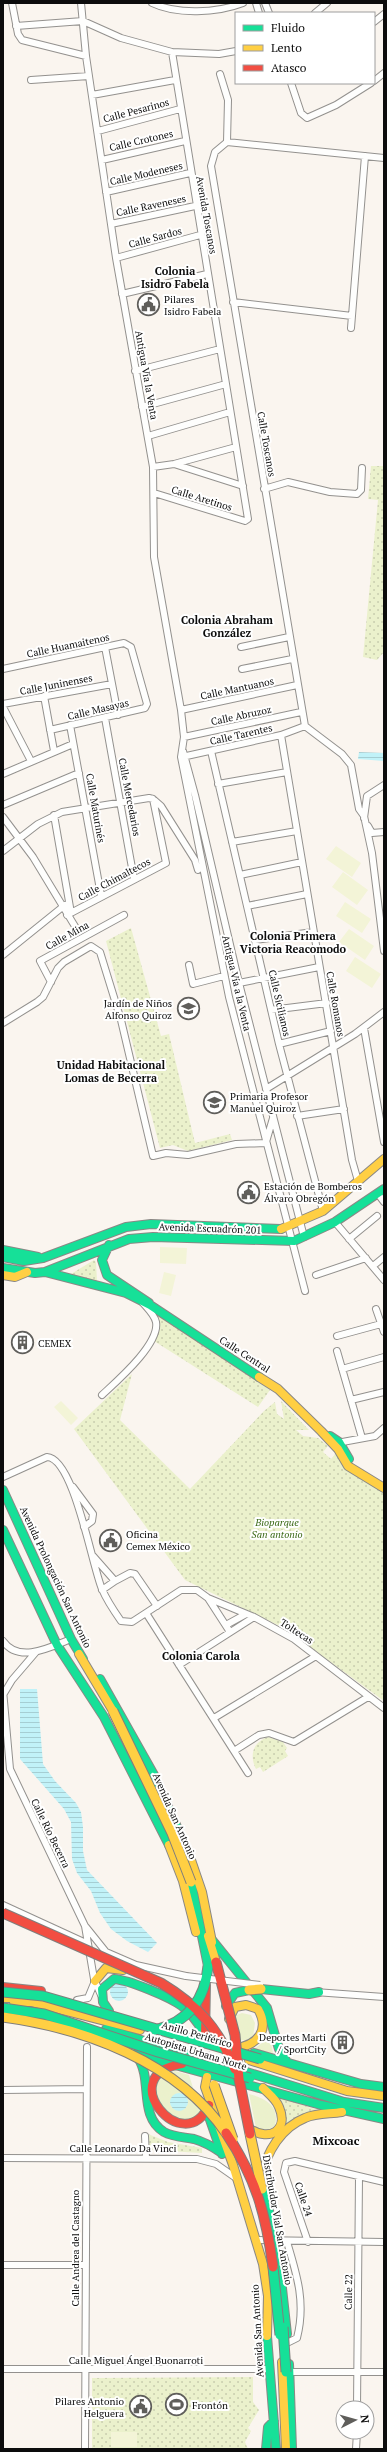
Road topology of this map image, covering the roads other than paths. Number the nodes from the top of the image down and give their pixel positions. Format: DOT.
graph roads {
  1 [pos="12,3"];
  2 [pos="81,3"];
  3 [pos="152,3"];
  4 [pos="243,3"];
  5 [pos="327,3"];
  6 [pos="316,12"];
  7 [pos="384,14"];
  8 [pos="83,21"];
  9 [pos="375,21"];
  10 [pos="16,26"];
  11 [pos="235,51"];
  12 [pos="172,52"];
  13 [pos="86,56"];
  14 [pos="384,73"];
  15 [pos="220,74"];
  16 [pos="89,76"];
  17 [pos="31,80"];
  18 [pos="175,80"];
  19 [pos="375,80"];
  20 [pos="292,84"];
  21 [pos="369,84"];
  22 [pos="92,95"];
  23 [pos="180,109"];
  24 [pos="98,131"];
  25 [pos="185,140"];
  26 [pos="227,142"];
  27 [pos="365,156"];
  28 [pos="384,158"];
  29 [pos="102,160"];
  30 [pos="190,173"];
  31 [pos="106,192"];
  32 [pos="195,206"];
  33 [pos="111,224"];
  34 [pos="200,235"];
  35 [pos="116,258"];
  36 [pos="207,274"];
  37 [pos="122,294"];
  38 [pos="233,302"];
  39 [pos="352,316"];
  40 [pos="351,328"];
  41 [pos="220,349"];
  42 [pos="135,371"];
  43 [pos="226,384"];
  44 [pos="142,407"];
  45 [pos="230,412"];
  46 [pos="148,436"];
  47 [pos="236,447"];
  48 [pos="174,464"];
  49 [pos="153,467"];
  50 [pos="362,468"];
  51 [pos="242,486"];
  52 [pos="264,489"];
  53 [pos="154,493"];
  54 [pos="245,521"];
  55 [pos="289,637"];
  56 [pos="105,647"];
  57 [pos="241,647"];
  58 [pos="292,659"];
  59 [pos="3,669"];
  60 [pos="242,669"];
  61 [pos="112,684"];
  62 [pos="297,685"];
  63 [pos="44,696"];
  64 [pos="147,704"];
  65 [pos="3,706"];
  66 [pos="181,710"];
  67 [pos="301,712"];
  68 [pos="118,715"];
  69 [pos="104,718"];
  70 [pos="70,725"];
  71 [pos="305,726"];
  72 [pos="50,730"];
  73 [pos="281,735"];
  74 [pos="184,737"];
  75 [pos="73,744"];
  76 [pos="182,750"];
  77 [pos="54,751"];
  78 [pos="210,751"];
  79 [pos="184,757"];
  80 [pos="31,761"];
  81 [pos="287,772"];
  82 [pos="3,774"];
  83 [pos="79,774"];
  84 [pos="218,784"];
  85 [pos="384,785"];
  86 [pos="153,800"];
  87 [pos="121,802"];
  88 [pos="3,804"];
  89 [pos="86,808"];
  90 [pos="54,816"];
  91 [pos="364,816"];
  92 [pos="3,817"];
  93 [pos="194,827"];
  94 [pos="296,831"];
  95 [pos="384,832"];
  96 [pos="19,839"];
  97 [pos="232,842"];
  98 [pos="206,843"];
  99 [pos="3,851"];
  100 [pos="302,862"];
  101 [pos="198,870"];
  102 [pos="240,874"];
  103 [pos="134,879"];
  104 [pos="307,894"];
  105 [pos="101,895"];
  106 [pos="69,900"];
  107 [pos="247,906"];
  108 [pos="62,908"];
  109 [pos="69,914"];
  110 [pos="124,915"];
  111 [pos="76,928"];
  112 [pos="314,932"];
  113 [pos="255,940"];
  114 [pos="384,951"];
  115 [pos="3,955"];
  116 [pos="189,965"];
  117 [pos="319,967"];
  118 [pos="224,976"];
  119 [pos="264,978"];
  120 [pos="51,982"];
  121 [pos="239,983"];
  122 [pos="327,1003"];
  123 [pos="271,1010"];
  124 [pos="384,1012"];
  125 [pos="3,1023"];
  126 [pos="364,1028"];
  127 [pos="331,1031"];
  128 [pos="279,1044"];
  129 [pos="334,1047"];
  130 [pos="287,1076"];
  131 [pos="266,1089"];
  132 [pos="344,1109"];
  133 [pos="273,1116"];
  134 [pos="297,1116"];
  135 [pos="384,1142"];
  136 [pos="266,1143"];
  137 [pos="384,1159"];
  138 [pos="358,1181"];
  139 [pos="382,1195"];
  140 [pos="323,1211"];
  141 [pos="377,1216"];
  142 [pos="336,1222"];
  143 [pos="300,1223"];
  144 [pos="289,1227"];
  145 [pos="259,1229"];
  146 [pos="304,1237"];
  147 [pos="349,1239"];
  148 [pos="259,1241"];
  149 [pos="294,1241"];
  150 [pos="110,1245"];
  151 [pos="3,1250"];
  152 [pos="3,1257"];
  153 [pos="384,1257"];
  154 [pos="43,1258"];
  155 [pos="366,1258"];
  156 [pos="372,1266"];
  157 [pos="3,1268"];
  158 [pos="28,1272"];
  159 [pos="45,1272"];
  160 [pos="3,1275"];
  161 [pos="316,1276"];
  162 [pos="384,1280"];
  163 [pos="305,1291"];
  164 [pos="142,1298"];
  165 [pos="376,1309"];
  166 [pos="381,1324"];
  167 [pos="384,1332"];
  168 [pos="337,1336"];
  169 [pos="337,1351"];
  170 [pos="384,1357"];
  171 [pos="342,1369"];
  172 [pos="384,1392"];
  173 [pos="102,1395"];
  174 [pos="350,1400"];
  175 [pos="384,1430"];
  176 [pos="362,1438"];
  177 [pos="337,1444"];
  178 [pos="3,1477"];
  179 [pos="384,1484"];
  180 [pos="71,1485"];
  181 [pos="384,1488"];
  182 [pos="3,1490"];
  183 [pos="84,1527"];
  184 [pos="3,1530"];
  185 [pos="92,1555"];
  186 [pos="115,1581"];
  187 [pos="102,1590"];
  188 [pos="208,1598"];
  189 [pos="157,1606"];
  190 [pos="146,1613"];
  191 [pos="246,1614"];
  192 [pos="254,1617"];
  193 [pos="226,1625"];
  194 [pos="230,1632"];
  195 [pos="71,1639"];
  196 [pos="3,1641"];
  197 [pos="57,1645"];
  198 [pos="36,1652"];
  199 [pos="78,1654"];
  200 [pos="316,1656"];
  201 [pos="179,1665"];
  202 [pos="3,1690"];
  203 [pos="3,1695"];
  204 [pos="368,1697"];
  205 [pos="384,1708"];
  206 [pos="214,1718"];
  207 [pos="234,1751"];
  208 [pos="248,1773"];
  209 [pos="190,1880"];
  210 [pos="3,1905"];
  211 [pos="3,1913"];
  212 [pos="85,1926"];
  213 [pos="212,1940"];
  214 [pos="88,1944"];
  215 [pos="106,1952"];
  216 [pos="120,1969"];
  217 [pos="206,1978"];
  218 [pos="95,1981"];
  219 [pos="3,1987"];
  220 [pos="261,1987"];
  221 [pos="3,1992"];
  222 [pos="319,1992"];
  223 [pos="101,1995"];
  224 [pos="225,1997"];
  225 [pos="384,1997"];
  226 [pos="3,1998"];
  227 [pos="77,2000"];
  228 [pos="3,2002"];
  229 [pos="6,2009"];
  230 [pos="109,2011"];
  231 [pos="226,2013"];
  232 [pos="132,2018"];
  233 [pos="3,2021"];
  234 [pos="117,2022"];
  235 [pos="228,2026"];
  236 [pos="79,2028"];
  237 [pos="102,2041"];
  238 [pos="234,2045"];
  239 [pos="87,2047"];
  240 [pos="160,2053"];
  241 [pos="132,2054"];
  242 [pos="287,2062"];
  243 [pos="218,2064"];
  244 [pos="186,2066"];
  245 [pos="239,2079"];
  246 [pos="210,2081"];
  247 [pos="384,2087"];
  248 [pos="263,2088"];
  249 [pos="86,2089"];
  250 [pos="3,2090"];
  251 [pos="242,2090"];
  252 [pos="384,2093"];
  253 [pos="384,2096"];
  254 [pos="208,2105"];
  255 [pos="384,2108"];
  256 [pos="342,2112"];
  257 [pos="384,2112"];
  258 [pos="384,2119"];
  259 [pos="250,2129"];
  260 [pos="145,2136"];
  261 [pos="222,2153"];
  262 [pos="3,2158"];
  263 [pos="85,2158"];
  264 [pos="146,2158"];
  265 [pos="233,2165"];
  266 [pos="262,2176"];
  267 [pos="359,2177"];
  268 [pos="237,2179"];
  269 [pos="384,2182"];
  270 [pos="257,2240"];
  271 [pos="275,2242"];
  272 [pos="287,2242"];
  273 [pos="308,2242"];
  274 [pos="358,2242"];
  275 [pos="384,2242"];
  276 [pos="3,2265"];
  277 [pos="85,2265"];
  278 [pos="284,2344"];
  279 [pos="270,2368"];
  280 [pos="3,2369"];
  281 [pos="86,2371"];
  282 [pos="289,2372"];
  283 [pos="357,2372"];
  284 [pos="384,2372"];
  285 [pos="357,2400"];
  286 [pos="274,2421"];
  287 [pos="85,2449"];
  288 [pos="266,2449"];
  289 [pos="276,2449"];
  290 [pos="286,2449"];
  291 [pos="291,2449"];
  1 -- 10 [label="street"];
  2 -- 8 [label="street, Antigua Vía la Venta"];
  3 -- 4 [label="street"];
  5 -- 6 [label="street"];
  7 -- 9 [label="street"];
  8 -- 10 [label="street"];
  8 -- 12 [label="street"];
  8 -- 13 [label="street, Antigua Vía la Venta"];
  10 -- 13 [label="street"];
  11 -- 12 [label="street"];
  12 -- 18 [label="street, Avenida Toscanos"];
  13 -- 16 [label="street, Antigua Vía la Venta"];
  14 -- 19 [label="street"];
  15 -- 26 [label="street"];
  16 -- 17 [label="street"];
  16 -- 22 [label="street, Antigua Vía la Venta"];
  18 -- 22 [label="street"];
  18 -- 23 [label="street, Avenida Toscanos"];
  20 -- 21 [label="street"];
  22 -- 24 [label="street, Antigua Vía la Venta"];
  23 -- 24 [label="street, Calle Pesarinos"];
  23 -- 25 [label="street, Avenida Toscanos"];
  24 -- 29 [label="street, Antigua Vía la Venta"];
  25 -- 29 [label="street, Calle Crotones"];
  25 -- 30 [label="street, Avenida Toscanos"];
  26 -- 27 [label="street"];
  26 -- 38 [label="street, Calle Toscanos"];
  27 -- 28 [label="street"];
  27 -- 39 [label="street"];
  29 -- 31 [label="street, Antigua Vía la Venta"];
  30 -- 31 [label="street, Calle Modeneses"];
  30 -- 32 [label="street, Avenida Toscanos"];
  31 -- 33 [label="street, Antigua Vía la Venta"];
  32 -- 33 [label="street, Calle Raveneses"];
  32 -- 34 [label="street, Avenida Toscanos"];
  33 -- 35 [label="street, Antigua Vía la Venta"];
  34 -- 35 [label="street, Calle Sardos"];
  34 -- 36 [label="street, Avenida Toscanos"];
  35 -- 37 [label="street, Antigua Vía la Venta"];
  36 -- 37 [label="street"];
  36 -- 41 [label="street, Avenida Toscanos"];
  37 -- 42 [label="street, Antigua Vía la Venta"];
  38 -- 39 [label="street"];
  38 -- 52 [label="street, Calle Toscanos"];
  39 -- 40 [label="street"];
  41 -- 42 [label="street"];
  41 -- 43 [label="street, Avenida Toscanos"];
  42 -- 44 [label="street, Antigua Vía la Venta"];
  43 -- 44 [label="street"];
  43 -- 45 [label="street, Avenida Toscanos"];
  44 -- 46 [label="street, Antigua Vía la Venta"];
  45 -- 46 [label="street"];
  45 -- 47 [label="street, Avenida Toscanos"];
  46 -- 49 [label="street, Antigua Vía la Venta"];
  47 -- 48 [label="street"];
  47 -- 51 [label="street, Avenida Toscanos"];
  48 -- 49 [label="street"];
  48 -- 51 [label="street"];
  49 -- 53 [label="street, Antigua Vía la Venta"];
  50 -- 52 [label="street"];
  51 -- 54 [label="street, Avenida Toscanos"];
  52 -- 55 [label="street, Calle Toscanos"];
  53 -- 54 [label="street, Calle Aretinos"];
  53 -- 66 [label="street, Antigua Vía la Venta"];
  55 -- 57 [label="street"];
  55 -- 58 [label="street, Calle Toscanos"];
  56 -- 59 [label="street, Calle Huamaitenos"];
  56 -- 61 [label="street"];
  56 -- 64 [label="street, Calle Huamaitenos"];
  58 -- 60 [label="street"];
  58 -- 62 [label="street, Calle Toscanos"];
  61 -- 63 [label="street, Calle Juninenses"];
  61 -- 68 [label="street"];
  62 -- 66 [label="street, Calle Mantuanos"];
  62 -- 67 [label="street, Calle Toscanos"];
  63 -- 65 [label="street, Calle Juninenses"];
  63 -- 72 [label="street"];
  64 -- 68 [label="street, Calle Masayas"];
  65 -- 80 [label="street"];
  66 -- 74 [label="street, Antigua Vía la Venta"];
  67 -- 71 [label="street, Calle Toscanos"];
  67 -- 74 [label="street, Calle Abruzoz"];
  68 -- 69 [label="street, Calle Masayas"];
  69 -- 70 [label="street, Calle Masayas"];
  69 -- 87 [label="street, Calle Mercedarios"];
  70 -- 72 [label="street, Calle Masayas"];
  70 -- 75 [label="street, Calle Maturinés"];
  71 -- 73 [label="street, Calle Tarentes"];
  71 -- 91 [label="street"];
  72 -- 77 [label="street"];
  73 -- 78 [label="street, Calle Tarentes"];
  73 -- 81 [label="street, Calle Romanos"];
  74 -- 76 [label="street, Antigua Vía la Venta"];
  75 -- 77 [label="street"];
  75 -- 83 [label="street, Calle Maturinés"];
  76 -- 79 [label="street, Antigua Vía a la Venta"];
  77 -- 80 [label="street"];
  78 -- 79 [label="street, Calle Tarentes"];
  78 -- 84 [label="street, Calle Sicilianos"];
  79 -- 93 [label="street, Antigua Vía a la Venta"];
  79 -- 98 [label="street, Antigua Vía a la Venta"];
  80 -- 82 [label="street"];
  81 -- 84 [label="street"];
  81 -- 94 [label="street, Calle Romanos"];
  83 -- 88 [label="street"];
  83 -- 89 [label="street, Calle Maturinés"];
  84 -- 97 [label="street, Calle Sicilianos"];
  85 -- 91 [label="street"];
  86 -- 87 [label="street"];
  86 -- 101 [label="street"];
  86 -- 103 [label="street, Calle Chimaltecos"];
  87 -- 89 [label="street"];
  87 -- 103 [label="street, Calle Mercedarios"];
  89 -- 90 [label="street"];
  89 -- 105 [label="street, Calle Maturinés"];
  90 -- 96 [label="street"];
  90 -- 106 [label="street"];
  91 -- 95 [label="street"];
  91 -- 114 [label="street"];
  92 -- 96 [label="street"];
  93 -- 98 [label="street, Antigua Vía a la Venta"];
  93 -- 118 [label="street, Antigua Vía a la Venta"];
  94 -- 97 [label="street"];
  94 -- 100 [label="street, Calle Romanos"];
  96 -- 99 [label="street"];
  96 -- 108 [label="street"];
  97 -- 102 [label="street, Calle Sicilianos"];
  98 -- 121 [label="street, Antigua Vía a la Venta"];
  100 -- 102 [label="street"];
  100 -- 104 [label="street, Calle Romanos"];
  102 -- 107 [label="street, Calle Sicilianos"];
  103 -- 105 [label="street, Calle Chimaltecos"];
  104 -- 107 [label="street"];
  104 -- 112 [label="street, Calle Romanos"];
  105 -- 109 [label="street, Calle Chimaltecos"];
  106 -- 108 [label="street"];
  106 -- 109 [label="street"];
  107 -- 113 [label="street, Calle Sicilianos"];
  108 -- 109 [label="street"];
  108 -- 115 [label="street"];
  109 -- 111 [label="street"];
  110 -- 120 [label="street, Calle Mina"];
  112 -- 113 [label="street"];
  112 -- 117 [label="street, Calle Romanos"];
  113 -- 119 [label="street, Calle Sicilianos"];
  116 -- 118 [label="street"];
  117 -- 119 [label="street"];
  117 -- 122 [label="street, Calle Romanos"];
  118 -- 136 [label="street, Antigua Vía a la Venta"];
  119 -- 121 [label="street"];
  119 -- 123 [label="street, Calle Sicilianos"];
  120 -- 125 [label="street"];
  120 -- 136 [label="street"];
  121 -- 131 [label="street, Antigua Vía a la Venta"];
  122 -- 123 [label="street"];
  122 -- 127 [label="street, Calle Romanos"];
  123 -- 128 [label="street, Calle Sicilianos"];
  124 -- 126 [label="street"];
  126 -- 129 [label="street"];
  126 -- 135 [label="street"];
  127 -- 128 [label="street"];
  127 -- 129 [label="street, Calle Romanos"];
  128 -- 130 [label="street, Calle Sicilianos"];
  129 -- 130 [label="street"];
  129 -- 132 [label="street, Calle Romanos"];
  130 -- 131 [label="street"];
  130 -- 134 [label="street, Calle Sicilianos"];
  131 -- 133 [label="street, Antigua Vía a la Venta"];
  132 -- 134 [label="street"];
  132 -- 138 [label="street, Calle Romanos"];
  133 -- 136 [label="street, Antigua Vía a la Venta"];
  133 -- 143 [label="street, Antigua Vía a la Venta"];
  134 -- 140 [label="street, Calle Sicilianos"];
  136 -- 144 [label="street, Antigua Vía a la Venta"];
  137 -- 138 [label="main road, Avenida Escuadrón 201"];
  138 -- 140 [label="main road, Avenida Escuadrón 201"];
  139 -- 142 [label="main road, Avenida Escuadrón 201"];
  140 -- 143 [label="main road, Avenida Escuadrón 201"];
  141 -- 147 [label="street"];
  142 -- 146 [label="main road, Avenida Escuadrón 201"];
  142 -- 147 [label="street"];
  143 -- 144 [label="main road, Avenida Escuadrón 201"];
  143 -- 146 [label="street, Antigua Vía a la Venta"];
  144 -- 145 [label="main road, Avenida Escuadrón 201"];
  144 -- 149 [label="street, Antigua Vía a la Venta"];
  145 -- 148 [label="main road"];
  145 -- 154 [label="main road, Avenida Escuadrón 201"];
  146 -- 149 [label="main road, Avenida Escuadrón 201"];
  147 -- 155 [label="street"];
  148 -- 149 [label="main road, Avenida Escuadrón 201"];
  148 -- 150 [label="main road, Avenida Escuadrón 201"];
  149 -- 163 [label="street, Antigua Vía a la Venta"];
  150 -- 159 [label="main road, Avenida Escuadrón 201"];
  150 -- 164 [label="main road, Calle Central"];
  151 -- 154 [label="main road"];
  152 -- 154 [label="main road, Avenida Escuadrón 201"];
  153 -- 156 [label="street"];
  155 -- 156 [label="street"];
  155 -- 161 [label="street"];
  156 -- 162 [label="street"];
  157 -- 158 [label="main road"];
  158 -- 159 [label="main road, Avenida Escuadrón 201"];
  158 -- 160 [label="main road"];
  159 -- 164 [label="main road, Calle Central"];
  164 -- 173 [label="street"];
  164 -- 177 [label="main road, Calle Central"];
  165 -- 166 [label="street"];
  166 -- 167 [label="street"];
  166 -- 168 [label="street"];
  169 -- 171 [label="street"];
  170 -- 171 [label="street"];
  171 -- 174 [label="street"];
  172 -- 174 [label="street"];
  174 -- 176 [label="street"];
  175 -- 176 [label="street"];
  176 -- 177 [label="street"];
  177 -- 179 [label="main road"];
  177 -- 181 [label="main road"];
  178 -- 180 [label="street"];
  180 -- 183 [label="street"];
  180 -- 183 [label="street"];
  182 -- 195 [label="main road, Avenida Prolongación San Antonio"];
  183 -- 185 [label="street"];
  184 -- 197 [label="main road, Avenida Prolongación San Antonio"];
  185 -- 186 [label="street"];
  185 -- 187 [label="street"];
  186 -- 187 [label="street"];
  186 -- 189 [label="street"];
  187 -- 190 [label="street"];
  188 -- 189 [label="street, Toltecas"];
  188 -- 191 [label="street, Toltecas"];
  188 -- 193 [label="street"];
  189 -- 190 [label="street"];
  190 -- 201 [label="street"];
  191 -- 192 [label="street, Toltecas"];
  191 -- 193 [label="street"];
  192 -- 194 [label="street"];
  192 -- 200 [label="street, Toltecas"];
  193 -- 194 [label="street"];
  194 -- 201 [label="street"];
  195 -- 197 [label="street"];
  195 -- 199 [label="main road, Avenida Prolongación San Antonio"];
  196 -- 198 [label="street"];
  197 -- 198 [label="street"];
  197 -- 209 [label="main road, Avenida Prolongación San Antonio"];
  198 -- 203 [label="street"];
  199 -- 209 [label="main road, Avenida San Antonio, bridge"];
  199 -- 209 [label="main road, Avenida Prolongación San Antonio"];
  200 -- 204 [label="street, Toltecas"];
  200 -- 206 [label="street"];
  201 -- 206 [label="street"];
  202 -- 203 [label="street, Calle Río Becerra"];
  203 -- 212 [label="street, Calle Río Becerra"];
  204 -- 205 [label="street, Toltecas"];
  204 -- 207 [label="street"];
  206 -- 207 [label="street"];
  207 -- 208 [label="street"];
  209 -- 213 [label="main road, Avenida Prolongación San Antonio"];
  209 -- 217 [label="main road, Avenida Prolongación San Antonio"];
  209 -- 224 [label="main road, Avenida San Antonio, bridge"];
  209 -- 229 [label="main road, bridge"];
  210 -- 214 [label="street"];
  211 -- 245 [label="main road, bridge"];
  212 -- 214 [label="street, Calle Río Becerra"];
  212 -- 215 [label="street"];
  213 -- 231 [label="main road, Avenida Prolongación San Antonio"];
  213 -- 242 [label="main road"];
  214 -- 218 [label="street, Calle Río Becerra"];
  215 -- 216 [label="main road"];
  215 -- 220 [label="street, bridge"];
  216 -- 217 [label="main road"];
  216 -- 218 [label="main road"];
  217 -- 223 [label="main road, Avenida Prolongación San Antonio"];
  218 -- 223 [label="street, Calle Río Becerra"];
  218 -- 227 [label="street"];
  219 -- 227 [label="main road"];
  220 -- 222 [label="main road"];
  220 -- 231 [label="main road, bridge"];
  221 -- 252 [label="main road, Autopista Urbana Norte, bridge"];
  222 -- 225 [label="street"];
  223 -- 230 [label="main road"];
  224 -- 245 [label="main road, Distribuidor Vial San Antonio, bridge"];
  226 -- 234 [label="main road, Anillo Periférico"];
  227 -- 230 [label="main road"];
  228 -- 229 [label="main road"];
  229 -- 236 [label="main road"];
  229 -- 237 [label="main road, Distribuidor Vial San Antonio, bridge"];
  229 -- 240 [label="main road, Autopista Urbana Norte, bridge"];
  229 -- 243 [label="main road"];
  230 -- 232 [label="main road"];
  231 -- 235 [label="main road, Avenida Prolongación San Antonio"];
  232 -- 234 [label="main road"];
  232 -- 238 [label="main road"];
  233 -- 241 [label="main road"];
  234 -- 253 [label="main road, Anillo Periférico"];
  235 -- 238 [label="main road"];
  235 -- 238 [label="main road"];
  236 -- 237 [label="main road"];
  236 -- 240 [label="main road, bridge"];
  237 -- 278 [label="main road, Distribuidor Vial San Antonio, bridge"];
  238 -- 242 [label="main road"];
  239 -- 249 [label="street, Calle Andrea del Castagno"];
  240 -- 257 [label="main road, Autopista Urbana Norte, bridge"];
  241 -- 244 [label="main road"];
  241 -- 261 [label="main road"];
  242 -- 247 [label="main road"];
  243 -- 244 [label="main road"];
  243 -- 255 [label="main road"];
  244 -- 248 [label="main road"];
  244 -- 254 [label="main road"];
  245 -- 291 [label="main road, Distribuidor Vial San Antonio, bridge"];
  246 -- 254 [label="main road, Avenida San Antonio"];
  246 -- 278 [label="main road, Distribuidor Vial San Antonio, bridge"];
  248 -- 256 [label="main road"];
  248 -- 259 [label="main road"];
  249 -- 250 [label="street"];
  249 -- 263 [label="street, Calle Andrea del Castagno"];
  251 -- 259 [label="main road"];
  254 -- 261 [label="main road"];
  254 -- 265 [label="main road, Avenida San Antonio"];
  256 -- 258 [label="main road"];
  256 -- 266 [label="main road"];
  259 -- 266 [label="main road"];
  260 -- 264 [label="street"];
  261 -- 265 [label="main road"];
  262 -- 263 [label="street, Calle Leonardo Da Vinci"];
  263 -- 264 [label="street, Calle Leonardo Da Vinci"];
  263 -- 277 [label="street, Calle Andrea del Castagno"];
  264 -- 268 [label="street, Calle Leonardo Da Vinci"];
  265 -- 268 [label="main road, Avenida San Antonio"];
  266 -- 271 [label="main road"];
  267 -- 269 [label="street"];
  267 -- 273 [label="street, Calle 24"];
  267 -- 274 [label="street, Calle 22"];
  268 -- 270 [label="main road, Avenida San Antonio"];
  270 -- 271 [label="street"];
  270 -- 279 [label="main road, Avenida San Antonio"];
  271 -- 272 [label="street"];
  271 -- 278 [label="main road"];
  272 -- 273 [label="street"];
  272 -- 278 [label="street"];
  273 -- 274 [label="street"];
  274 -- 275 [label="street"];
  274 -- 283 [label="street, Calle 22"];
  276 -- 277 [label="street"];
  277 -- 281 [label="street, Calle Andrea del Castagno"];
  278 -- 282 [label="main road"];
  278 -- 290 [label="main road, Distribuidor Vial San Antonio"];
  279 -- 281 [label="street, Calle Miguel Ángel Buonarroti"];
  279 -- 286 [label="main road, Avenida San Antonio"];
  280 -- 281 [label="street, Calle Miguel Ángel Buonarroti"];
  281 -- 287 [label="street, Calle Andrea del Castagno"];
  282 -- 283 [label="street"];
  282 -- 291 [label="main road"];
  283 -- 284 [label="street"];
  283 -- 285 [label="street, Calle 22"];
  286 -- 288 [label="main road"];
  286 -- 289 [label="main road, Avenida San Antonio"];
}
